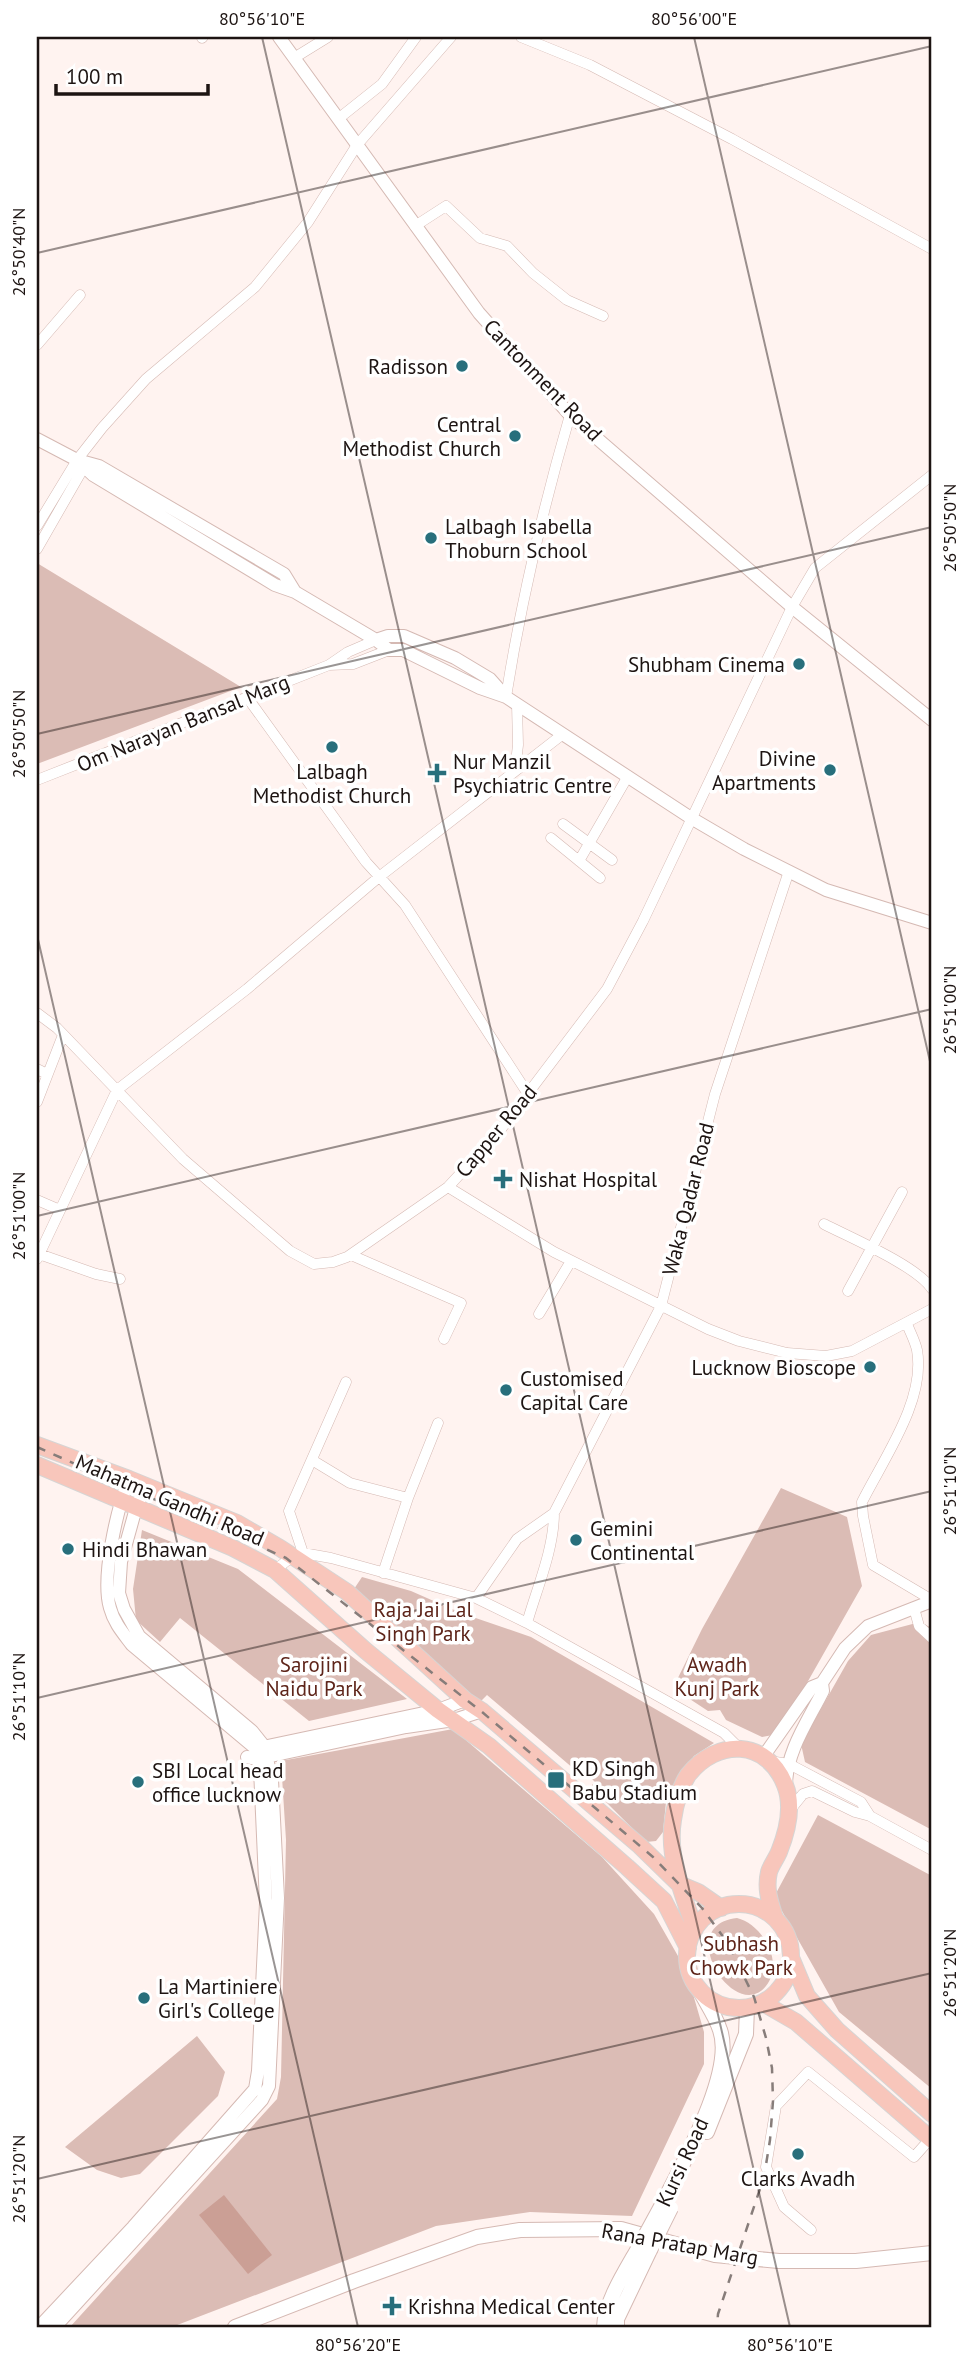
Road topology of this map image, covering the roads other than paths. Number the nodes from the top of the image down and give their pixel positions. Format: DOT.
graph roads {
  1 [pos="279,37"];
  2 [pos="328,37"];
  3 [pos="416,37"];
  4 [pos="451,37"];
  5 [pos="521,37"];
  6 [pos="294,58"];
  7 [pos="338,119"];
  8 [pos="357,145"];
  9 [pos="415,226"];
  10 [pos="932,249"];
  11 [pos="80,295"];
  12 [pos="603,316"];
  13 [pos="37,345"];
  14 [pos="570,415"];
  15 [pos="37,439"];
  16 [pos="80,463"];
  17 [pos="932,475"];
  18 [pos="37,526"];
  19 [pos="37,549"];
  20 [pos="792,607"];
  21 [pos="376,640"];
  22 [pos="389,650"];
  23 [pos="329,665"];
  24 [pos="247,697"];
  25 [pos="512,701"];
  26 [pos="932,720"];
  27 [pos="563,734"];
  28 [pos="514,771"];
  29 [pos="628,776"];
  30 [pos="37,780"];
  31 [pos="691,818"];
  32 [pos="562,824"];
  33 [pos="551,838"];
  34 [pos="589,844"];
  35 [pos="612,860"];
  36 [pos="579,861"];
  37 [pos="789,871"];
  38 [pos="379,877"];
  39 [pos="600,878"];
  40 [pos="932,923"];
  41 [pos="37,1013"];
  42 [pos="63,1035"];
  43 [pos="37,1069"];
  44 [pos="47,1074"];
  45 [pos="117,1090"];
  46 [pos="528,1094"];
  47 [pos="37,1102"];
  48 [pos="448,1187"];
  49 [pos="902,1192"];
  50 [pos="37,1200"];
  51 [pos="60,1210"];
  52 [pos="824,1224"];
  53 [pos="871,1249"];
  54 [pos="351,1255"];
  55 [pos="38,1257"];
  56 [pos="570,1261"];
  57 [pos="120,1279"];
  58 [pos="932,1289"];
  59 [pos="848,1291"];
  60 [pos="661,1306"];
  61 [pos="932,1309"];
  62 [pos="540,1314"];
  63 [pos="907,1324"];
  64 [pos="444,1339"];
  65 [pos="346,1382"];
  66 [pos="438,1423"];
  67 [pos="37,1445"];
  68 [pos="312,1460"];
  69 [pos="37,1465"];
  70 [pos="129,1479"];
  71 [pos="145,1486"];
  72 [pos="408,1498"];
  73 [pos="120,1502"];
  74 [pos="136,1508"];
  75 [pos="554,1513"];
  76 [pos="298,1555"];
  77 [pos="275,1570"];
  78 [pos="383,1573"];
  79 [pos="476,1598"];
  80 [pos="932,1601"];
  81 [pos="914,1608"];
  82 [pos="527,1623"];
  83 [pos="932,1638"];
  84 [pos="822,1683"];
  85 [pos="466,1700"];
  86 [pos="438,1710"];
  87 [pos="482,1711"];
  88 [pos="454,1720"];
  89 [pos="738,1747"];
  90 [pos="261,1752"];
  91 [pos="766,1759"];
  92 [pos="789,1763"];
  93 [pos="786,1786"];
  94 [pos="790,1810"];
  95 [pos="870,1816"];
  96 [pos="673,1845"];
  97 [pos="932,1850"];
  98 [pos="650,1856"];
  99 [pos="679,1884"];
  100 [pos="721,1908"];
  101 [pos="775,1918"];
  102 [pos="695,1929"];
  103 [pos="688,1948"];
  104 [pos="792,1960"];
  105 [pos="700,1992"];
  106 [pos="763,2003"];
  107 [pos="747,2008"];
  108 [pos="932,2114"];
  109 [pos="931,2139"];
  110 [pos="668,2205"];
  111 [pos="811,2230"];
  112 [pos="645,2247"];
  113 [pos="932,2253"];
  114 [pos="39,2327"];
  115 [pos="55,2327"];
  116 [pos="235,2327"];
  117 [pos="604,2327"];
  118 [pos="617,2327"];
  1 -- 6 [label="street, Cantonment Road"];
  2 -- 6 [label="street"];
  3 -- 7 [label="street"];
  4 -- 8 [label="street"];
  5 -- 10 [label="street"];
  6 -- 7 [label="street, Cantonment Road"];
  7 -- 8 [label="street, Cantonment Road"];
  8 -- 9 [label="street, Cantonment Road"];
  8 -- 16 [label="street"];
  9 -- 12 [label="street"];
  9 -- 14 [label="street, Cantonment Road"];
  11 -- 13 [label="street"];
  14 -- 20 [label="street, Cantonment Road"];
  14 -- 25 [label="street"];
  15 -- 16 [label="street"];
  16 -- 18 [label="street"];
  16 -- 19 [label="street"];
  16 -- 21 [label="street"];
  17 -- 20 [label="street, Capper Road"];
  20 -- 26 [label="street, Cantonment Road"];
  20 -- 31 [label="street, Capper Road"];
  21 -- 22 [label="street"];
  21 -- 23 [label="street"];
  21 -- 25 [label="street"];
  22 -- 23 [label="street"];
  22 -- 25 [label="street"];
  23 -- 24 [label="street, Om Narayan Bansal Marg"];
  24 -- 30 [label="street, Om Narayan Bansal Marg"];
  24 -- 38 [label="street"];
  25 -- 27 [label="street"];
  25 -- 28 [label="street"];
  27 -- 28 [label="street"];
  27 -- 29 [label="street"];
  28 -- 38 [label="street"];
  29 -- 31 [label="street"];
  29 -- 34 [label="street"];
  31 -- 37 [label="street"];
  31 -- 46 [label="street, Capper Road"];
  32 -- 34 [label="street"];
  33 -- 36 [label="street"];
  34 -- 35 [label="street"];
  34 -- 36 [label="street"];
  36 -- 39 [label="street"];
  37 -- 40 [label="street"];
  37 -- 60 [label="street, Waka Qadar Road"];
  38 -- 45 [label="street"];
  38 -- 46 [label="street"];
  41 -- 42 [label="street, Capper Road"];
  42 -- 44 [label="street"];
  42 -- 45 [label="street, Capper Road"];
  43 -- 44 [label="street"];
  44 -- 47 [label="street"];
  45 -- 51 [label="street"];
  45 -- 54 [label="street, Capper Road"];
  46 -- 48 [label="street, Capper Road"];
  48 -- 54 [label="street, Capper Road"];
  48 -- 56 [label="street"];
  49 -- 53 [label="street"];
  50 -- 51 [label="street"];
  51 -- 55 [label="street"];
  52 -- 53 [label="street"];
  53 -- 58 [label="street"];
  53 -- 59 [label="street"];
  54 -- 64 [label="street"];
  55 -- 57 [label="street"];
  56 -- 60 [label="street"];
  56 -- 62 [label="street"];
  60 -- 63 [label="street"];
  60 -- 75 [label="street, Waka Qadar Road"];
  61 -- 63 [label="street"];
  63 -- 80 [label="street"];
  65 -- 68 [label="street"];
  66 -- 72 [label="street"];
  67 -- 70 [label="main road, Mahatma Gandhi Road"];
  68 -- 72 [label="street"];
  68 -- 76 [label="street"];
  69 -- 73 [label="main road, Mahatma Gandhi Road"];
  70 -- 71 [label="main road, Mahatma Gandhi Road"];
  70 -- 73 [label="street"];
  71 -- 74 [label="street"];
  71 -- 76 [label="main road, Mahatma Gandhi Road"];
  72 -- 78 [label="street"];
  73 -- 74 [label="main road, Mahatma Gandhi Road"];
  73 -- 90 [label="street"];
  74 -- 77 [label="main road, Mahatma Gandhi Road"];
  74 -- 90 [label="street"];
  75 -- 79 [label="street, Waka Qadar Road"];
  75 -- 82 [label="street, Waka Qadar Road"];
  76 -- 77 [label="street"];
  76 -- 78 [label="street"];
  76 -- 85 [label="main road, Mahatma Gandhi Road"];
  77 -- 86 [label="main road, Mahatma Gandhi Road"];
  78 -- 79 [label="street"];
  79 -- 82 [label="street"];
  80 -- 81 [label="street"];
  81 -- 83 [label="street"];
  81 -- 84 [label="street"];
  82 -- 89 [label="street"];
  84 -- 91 [label="street"];
  84 -- 92 [label="street"];
  85 -- 86 [label="street"];
  85 -- 87 [label="main road, Mahatma Gandhi Road"];
  86 -- 88 [label="main road, Mahatma Gandhi Road"];
  86 -- 90 [label="street"];
  87 -- 88 [label="street"];
  87 -- 98 [label="main road, Mahatma Gandhi Road"];
  88 -- 90 [label="street"];
  88 -- 103 [label="main road, Mahatma Gandhi Road"];
  89 -- 91 [label="main road"];
  89 -- 96 [label="main road"];
  90 -- 114 [label="street"];
  90 -- 115 [label="street"];
  91 -- 92 [label="street"];
  91 -- 93 [label="main road"];
  92 -- 93 [label="street"];
  92 -- 95 [label="street"];
  93 -- 94 [label="main road"];
  94 -- 95 [label="street"];
  94 -- 101 [label="main road"];
  95 -- 97 [label="street"];
  96 -- 98 [label="main road"];
  96 -- 99 [label="main road"];
  98 -- 99 [label="main road, Mahatma Gandhi Road"];
  99 -- 100 [label="main road, Mahatma Gandhi Road"];
  99 -- 102 [label="main road"];
  100 -- 101 [label="main road"];
  100 -- 102 [label="main road"];
  101 -- 104 [label="main road"];
  102 -- 103 [label="main road"];
  103 -- 105 [label="main road"];
  104 -- 106 [label="main road"];
  104 -- 108 [label="main road"];
  105 -- 107 [label="main road"];
  105 -- 110 [label="main road, Kursi Road"];
  106 -- 107 [label="main road"];
  106 -- 109 [label="main road"];
  107 -- 110 [label="main road, Kursi Road"];
  109 -- 111 [label="street"];
  110 -- 112 [label="main road, Kursi Road, bridge"];
  112 -- 117 [label="main road, Kursi Road"];
  112 -- 118 [label="main road, Kursi Road"];
  113 -- 116 [label="main road, Rana Pratap Marg"];
}
